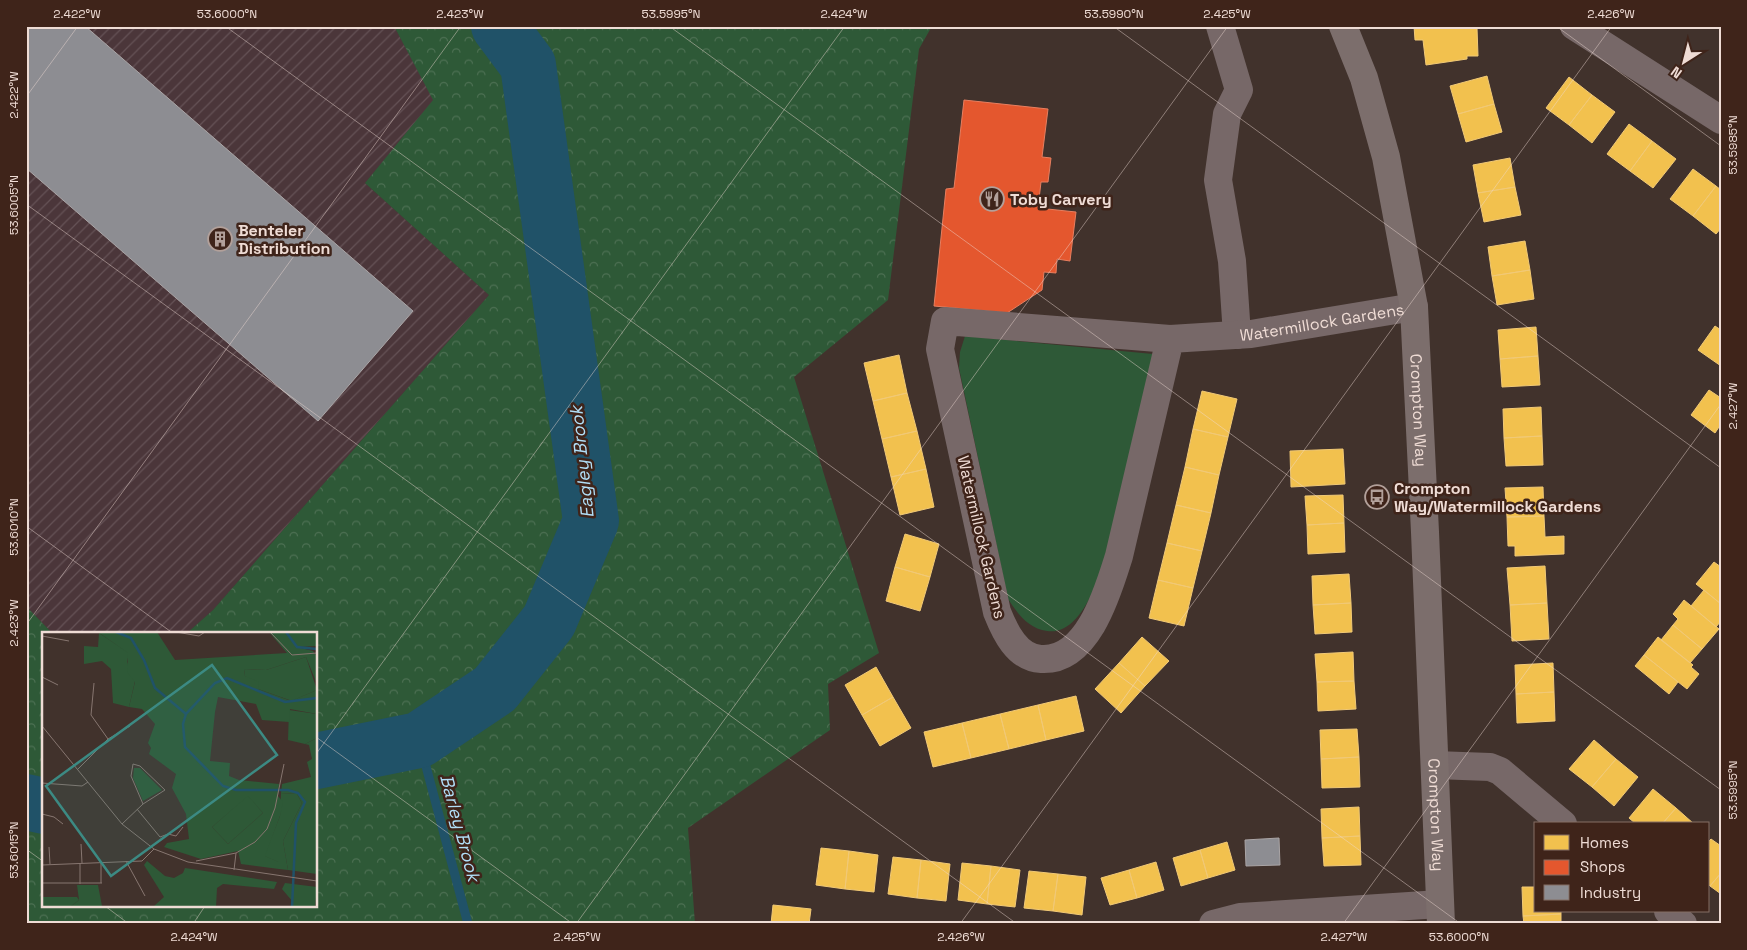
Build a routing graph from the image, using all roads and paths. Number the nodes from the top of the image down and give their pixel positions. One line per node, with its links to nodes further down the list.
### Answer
1 (1220, 26): 6 (street)
2 (1343, 26): 5 (highway, Crompton Way)
3 (1574, 26): 4 (street)
4 (1721, 120)
5 (1414, 307): 6 (street, Watermillock Gardens); 8 (highway, Crompton Way)
6 (1236, 335): 7 (street, Watermillock Gardens)
7 (1170, 339): 7 (street, Watermillock Gardens)
8 (1435, 766): 9 (street); 11 (highway, Crompton Way)
9 (1561, 822)
10 (1669, 912): 13 (street)
11 (1440, 914): 12 (street)
12 (1213, 924)
13 (1683, 924)

